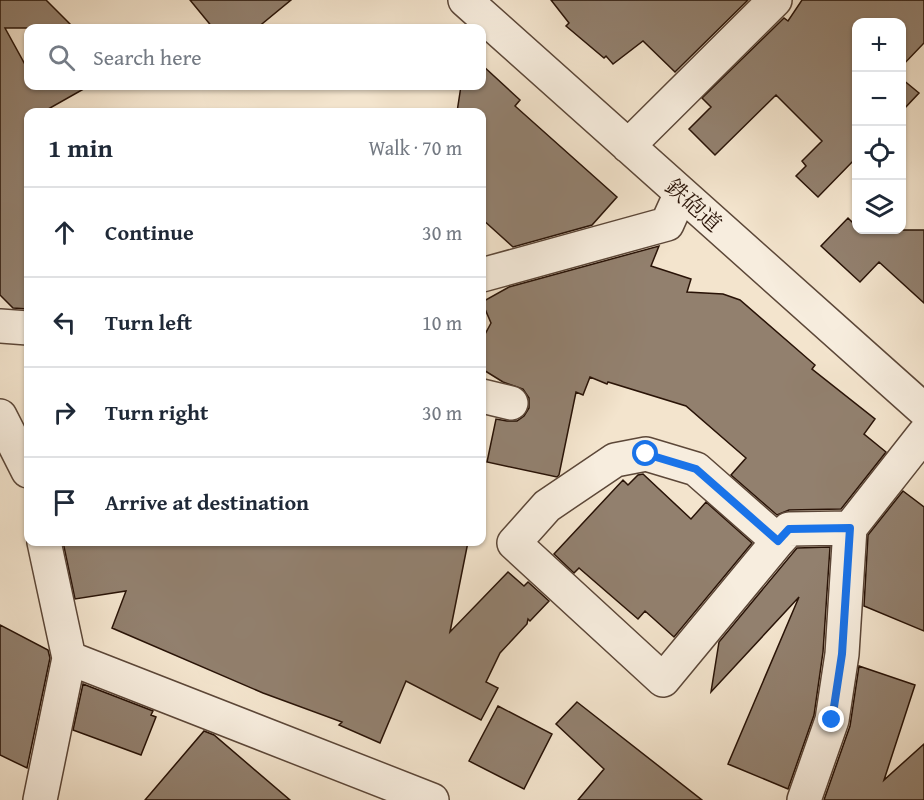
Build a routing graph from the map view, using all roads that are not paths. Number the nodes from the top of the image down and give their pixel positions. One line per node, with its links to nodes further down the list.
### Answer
1 (465, 0): 3 (street, 鉄砲道)
2 (775, 0): 3 (street)
3 (628, 146): 4 (street, 鉄砲道)
4 (681, 193): 5 (street); 8 (street, 鉄砲道)
5 (486, 273)
6 (0, 326): 7 (street)
7 (24, 328)
8 (924, 410)
9 (0, 416): 11 (street)
10 (924, 434): 12 (street)
11 (24, 463)
12 (850, 528): 13 (street); 18 (street)
13 (778, 541): 13 (street)
14 (45, 546): 15 (street)
15 (69, 658): 16 (street); 17 (street)
16 (40, 800)
17 (432, 800)
18 (804, 800)

